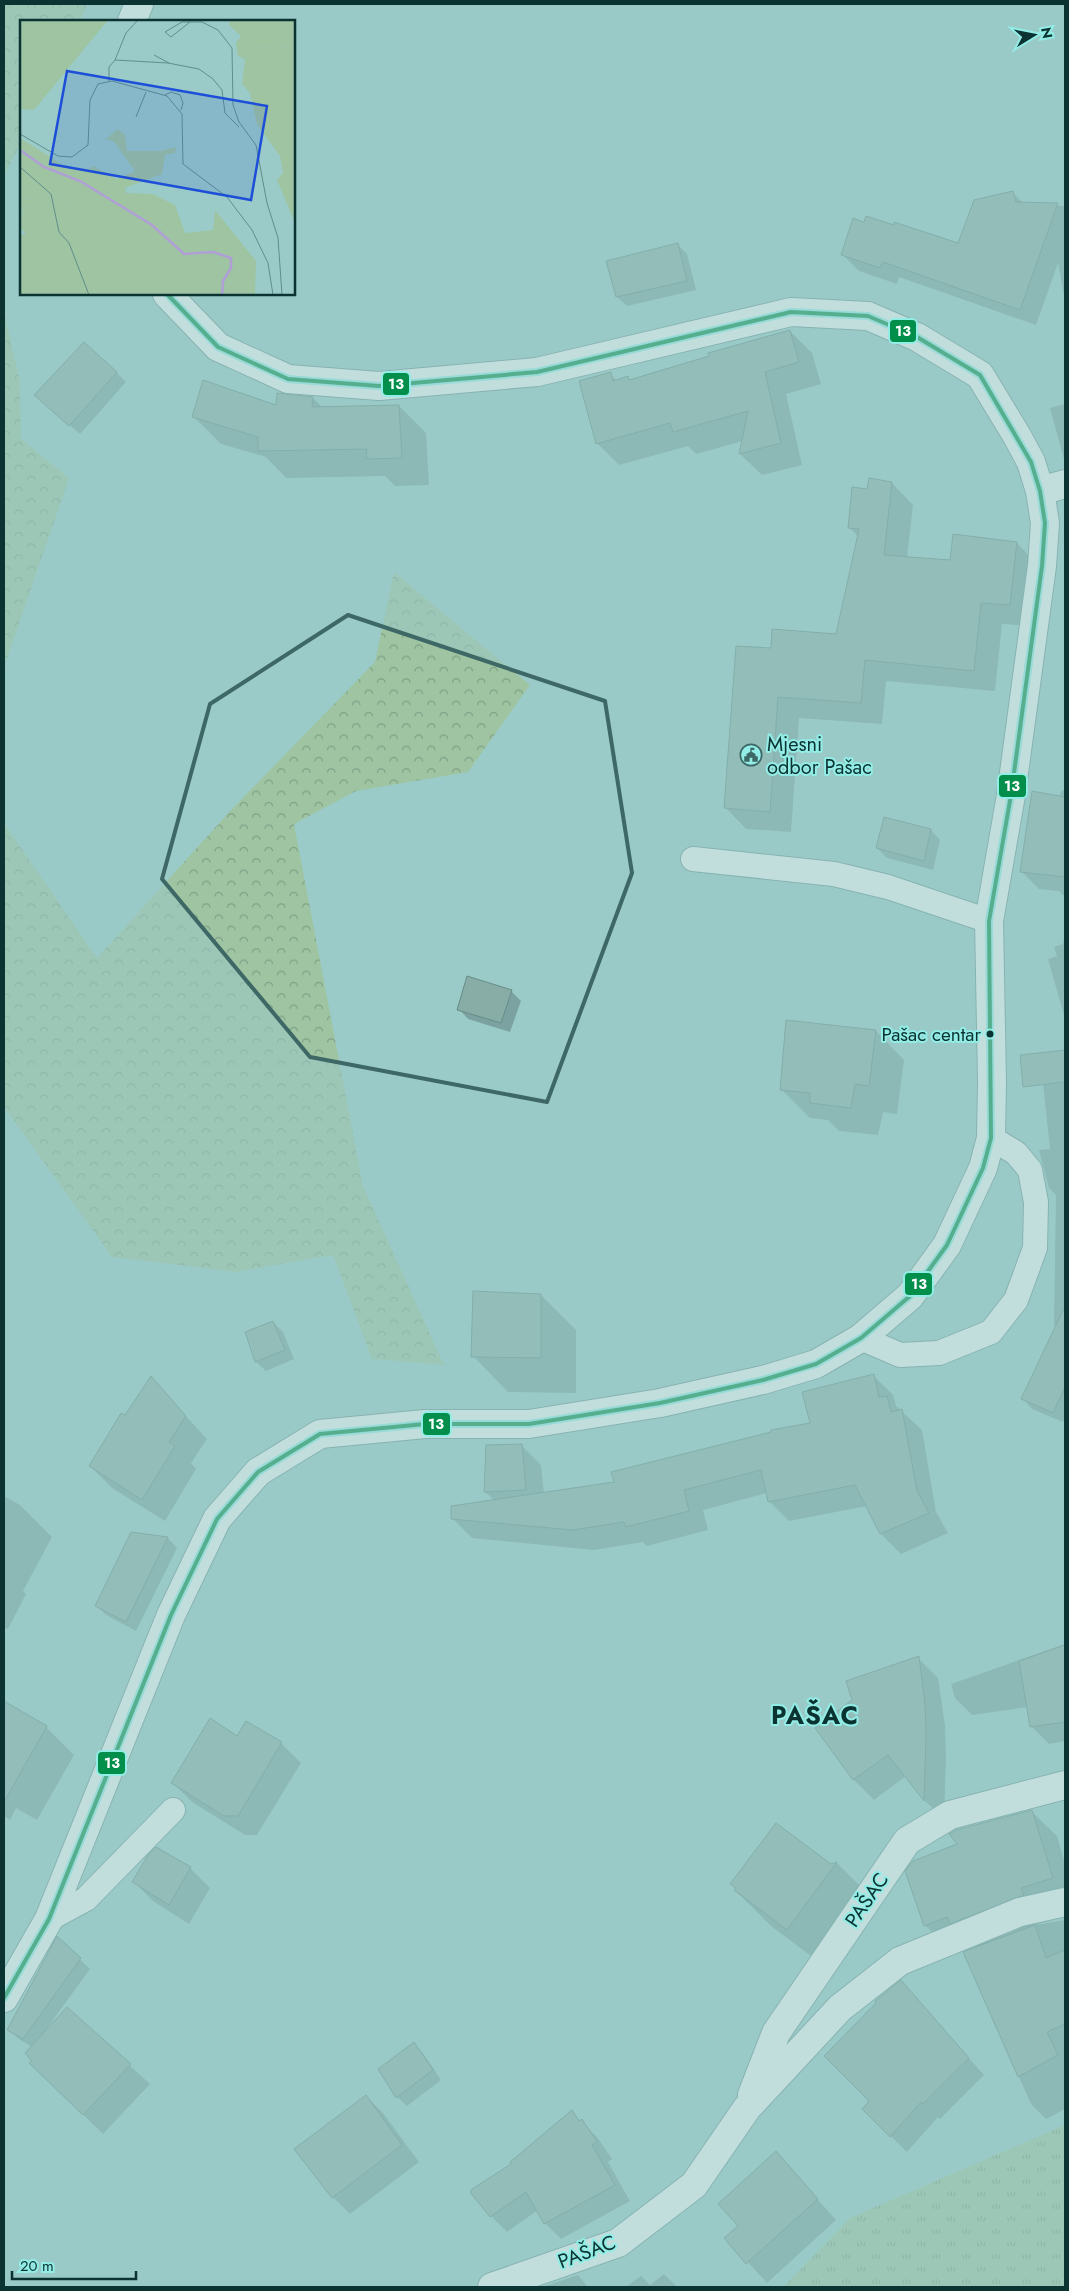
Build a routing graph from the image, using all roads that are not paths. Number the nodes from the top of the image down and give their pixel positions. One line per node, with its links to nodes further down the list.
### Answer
1 (139, 4): 2 (main road)
2 (132, 20)
3 (168, 295): 4 (main road)
4 (1052, 488): 6 (main road)
5 (693, 858): 6 (lane)
6 (989, 921): 7 (main road)
7 (991, 1138): 8 (main road); 8 (lane)
8 (861, 1338): 12 (main road)
9 (1065, 1785): 14 (main road, PAŠAC)
10 (173, 1810): 12 (lane)
11 (1065, 1902): 14 (main road, PAŠAC)
12 (49, 1919): 13 (main road)
13 (4, 1998)
14 (747, 2108): 15 (main road, PAŠAC)
15 (492, 2287)

